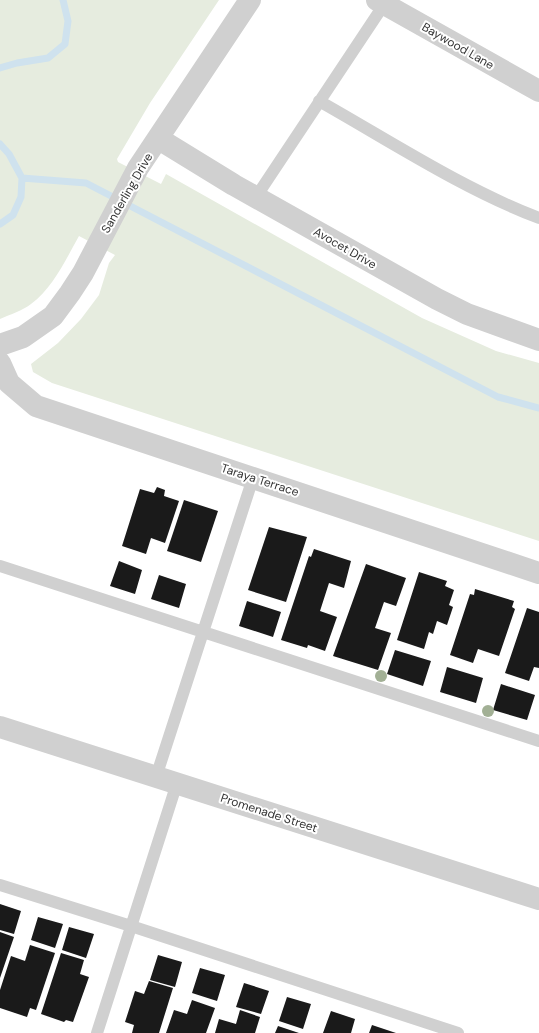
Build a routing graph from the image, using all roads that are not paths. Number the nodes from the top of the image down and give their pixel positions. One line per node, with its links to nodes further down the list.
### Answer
1 (250, 0): 5 (street, Sanderling Drive)
2 (383, 1): 3 (street, Baywood Lane); 4 (lane)
3 (539, 91)
4 (319, 101): 6 (lane); 7 (lane)
5 (159, 139): 6 (street, Avocet Drive); 9 (street, Sanderling Drive)
6 (256, 197): 8 (street, Avocet Drive)
7 (539, 218)
8 (539, 340)
9 (0, 345)
10 (0, 363): 11 (street, Taraya Terrace)
11 (253, 478): 13 (street, Taraya Terrace); 14 (lane)
12 (0, 566): 14 (lane)
13 (539, 573)
14 (203, 632): 16 (lane); 17 (lane)
15 (0, 726): 17 (street, Promenade Street)
16 (539, 741)
17 (156, 777): 18 (street, Promenade Street)
18 (177, 783): 20 (street, Promenade Street); 21 (lane)
19 (0, 885): 21 (lane)
20 (539, 900)
21 (131, 926): 22 (lane); 23 (lane)
22 (97, 1033)
23 (458, 1033)

